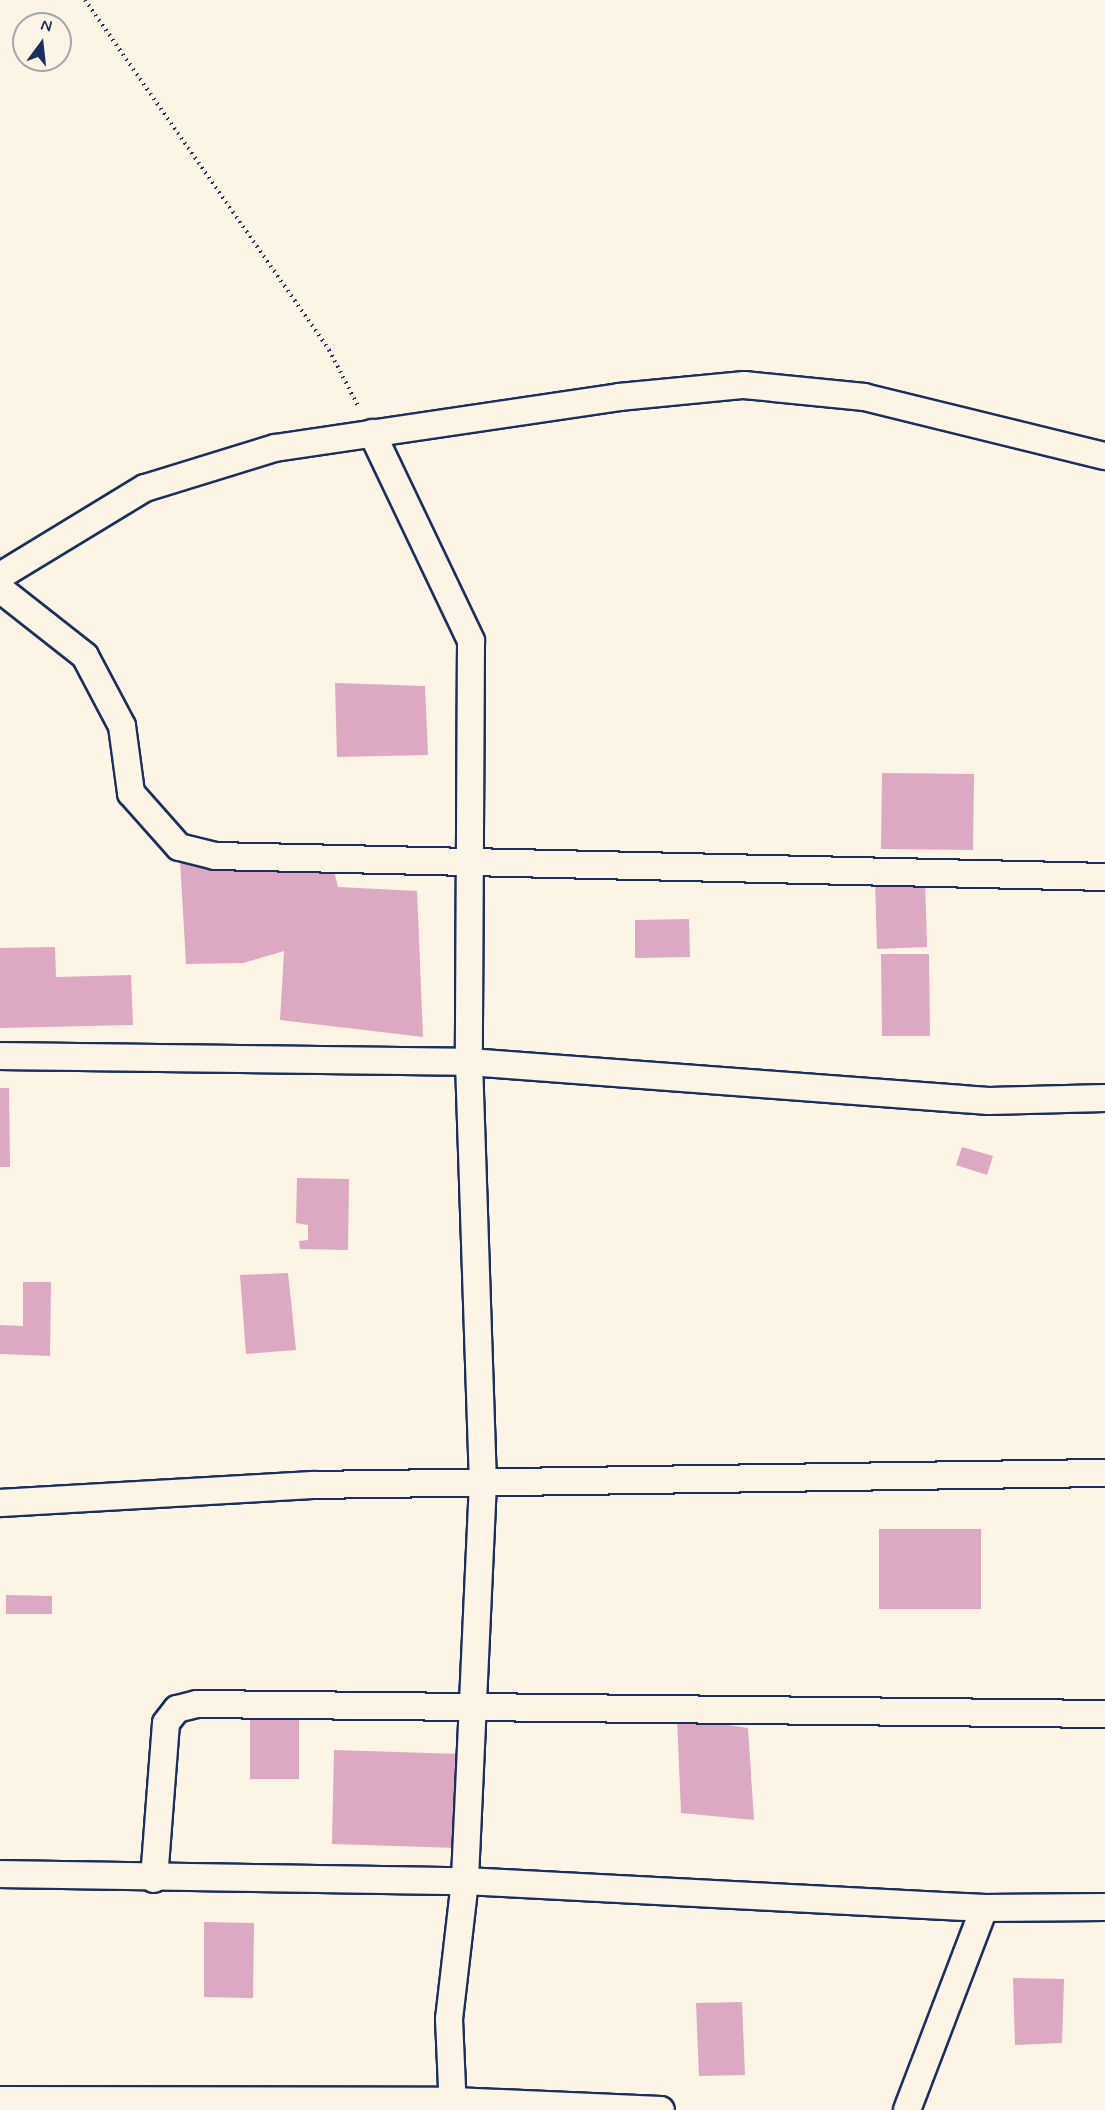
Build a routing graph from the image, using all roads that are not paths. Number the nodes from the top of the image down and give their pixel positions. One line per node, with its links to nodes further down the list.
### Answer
1 (372, 433): 2 (street); 3 (street); 5 (street)
2 (1105, 456)
3 (0, 576)
4 (0, 589): 5 (street)
5 (467, 862): 6 (street); 8 (street)
6 (1105, 877)
7 (0, 1056): 8 (street)
8 (469, 1062): 9 (street); 11 (street)
9 (1105, 1098)
10 (1105, 1473): 11 (street)
11 (483, 1482): 12 (street); 13 (street)
12 (0, 1503)
13 (469, 1704): 14 (street); 16 (street); 17 (street)
14 (1105, 1714)
15 (0, 1874): 16 (street)
16 (154, 1879): 17 (street)
17 (465, 1881): 19 (street); 21 (street)
18 (1105, 1907): 19 (street)
19 (984, 1908): 23 (street)
20 (0, 2100): 21 (street)
21 (454, 2105): 22 (street)
22 (661, 2110)
23 (907, 2110)

